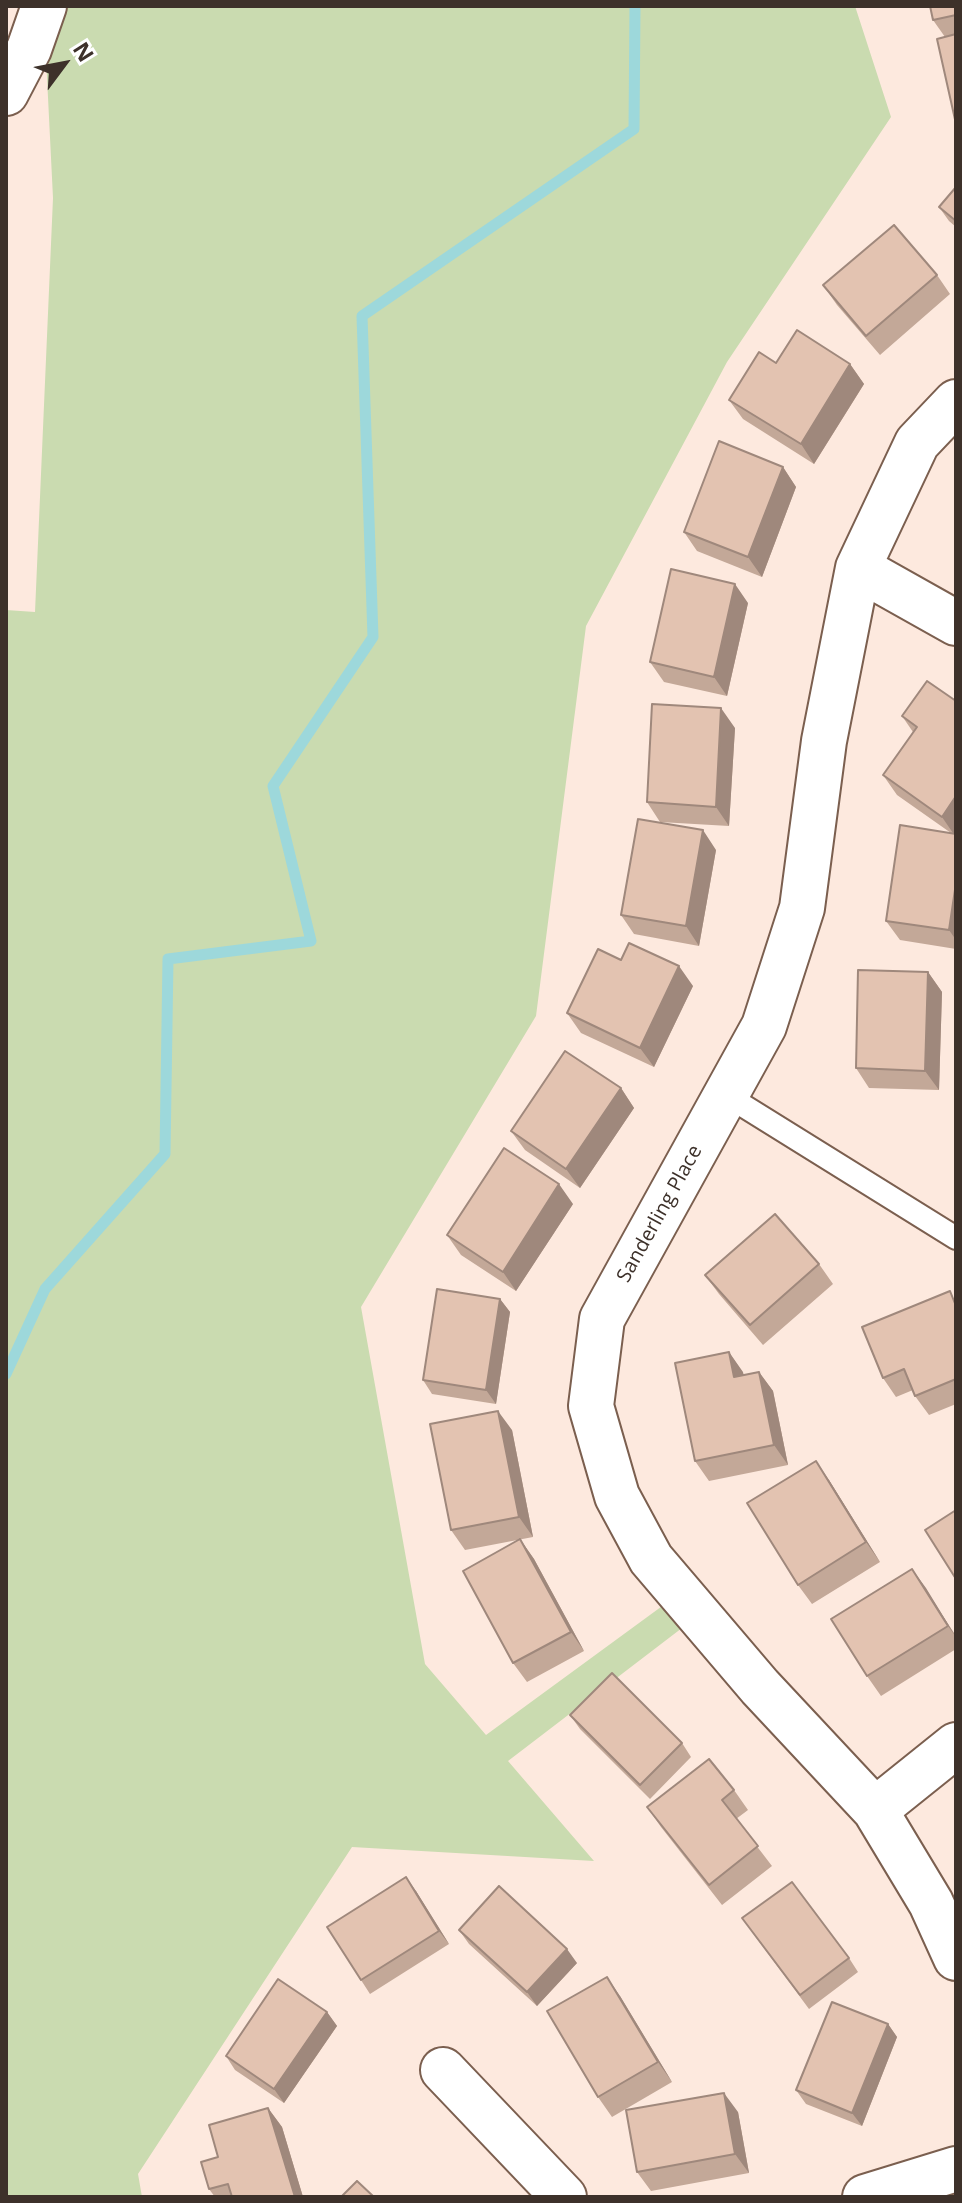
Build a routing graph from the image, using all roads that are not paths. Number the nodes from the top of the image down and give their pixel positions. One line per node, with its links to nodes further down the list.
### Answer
1 (44, 6): 2 (street)
2 (6, 93)
3 (956, 402): 4 (street, Sanderling Place)
4 (858, 568): 5 (street); 6 (street, Sanderling Place)
5 (956, 623)
6 (726, 1095): 7 (lane); 9 (street, Sanderling Place)
7 (956, 1238)
8 (956, 1745): 9 (street)
9 (875, 1810): 10 (street, Sanderling Place)
10 (956, 1958)
11 (443, 2070): 13 (street)
12 (956, 2169): 14 (street)
13 (564, 2197)
14 (865, 2197)

